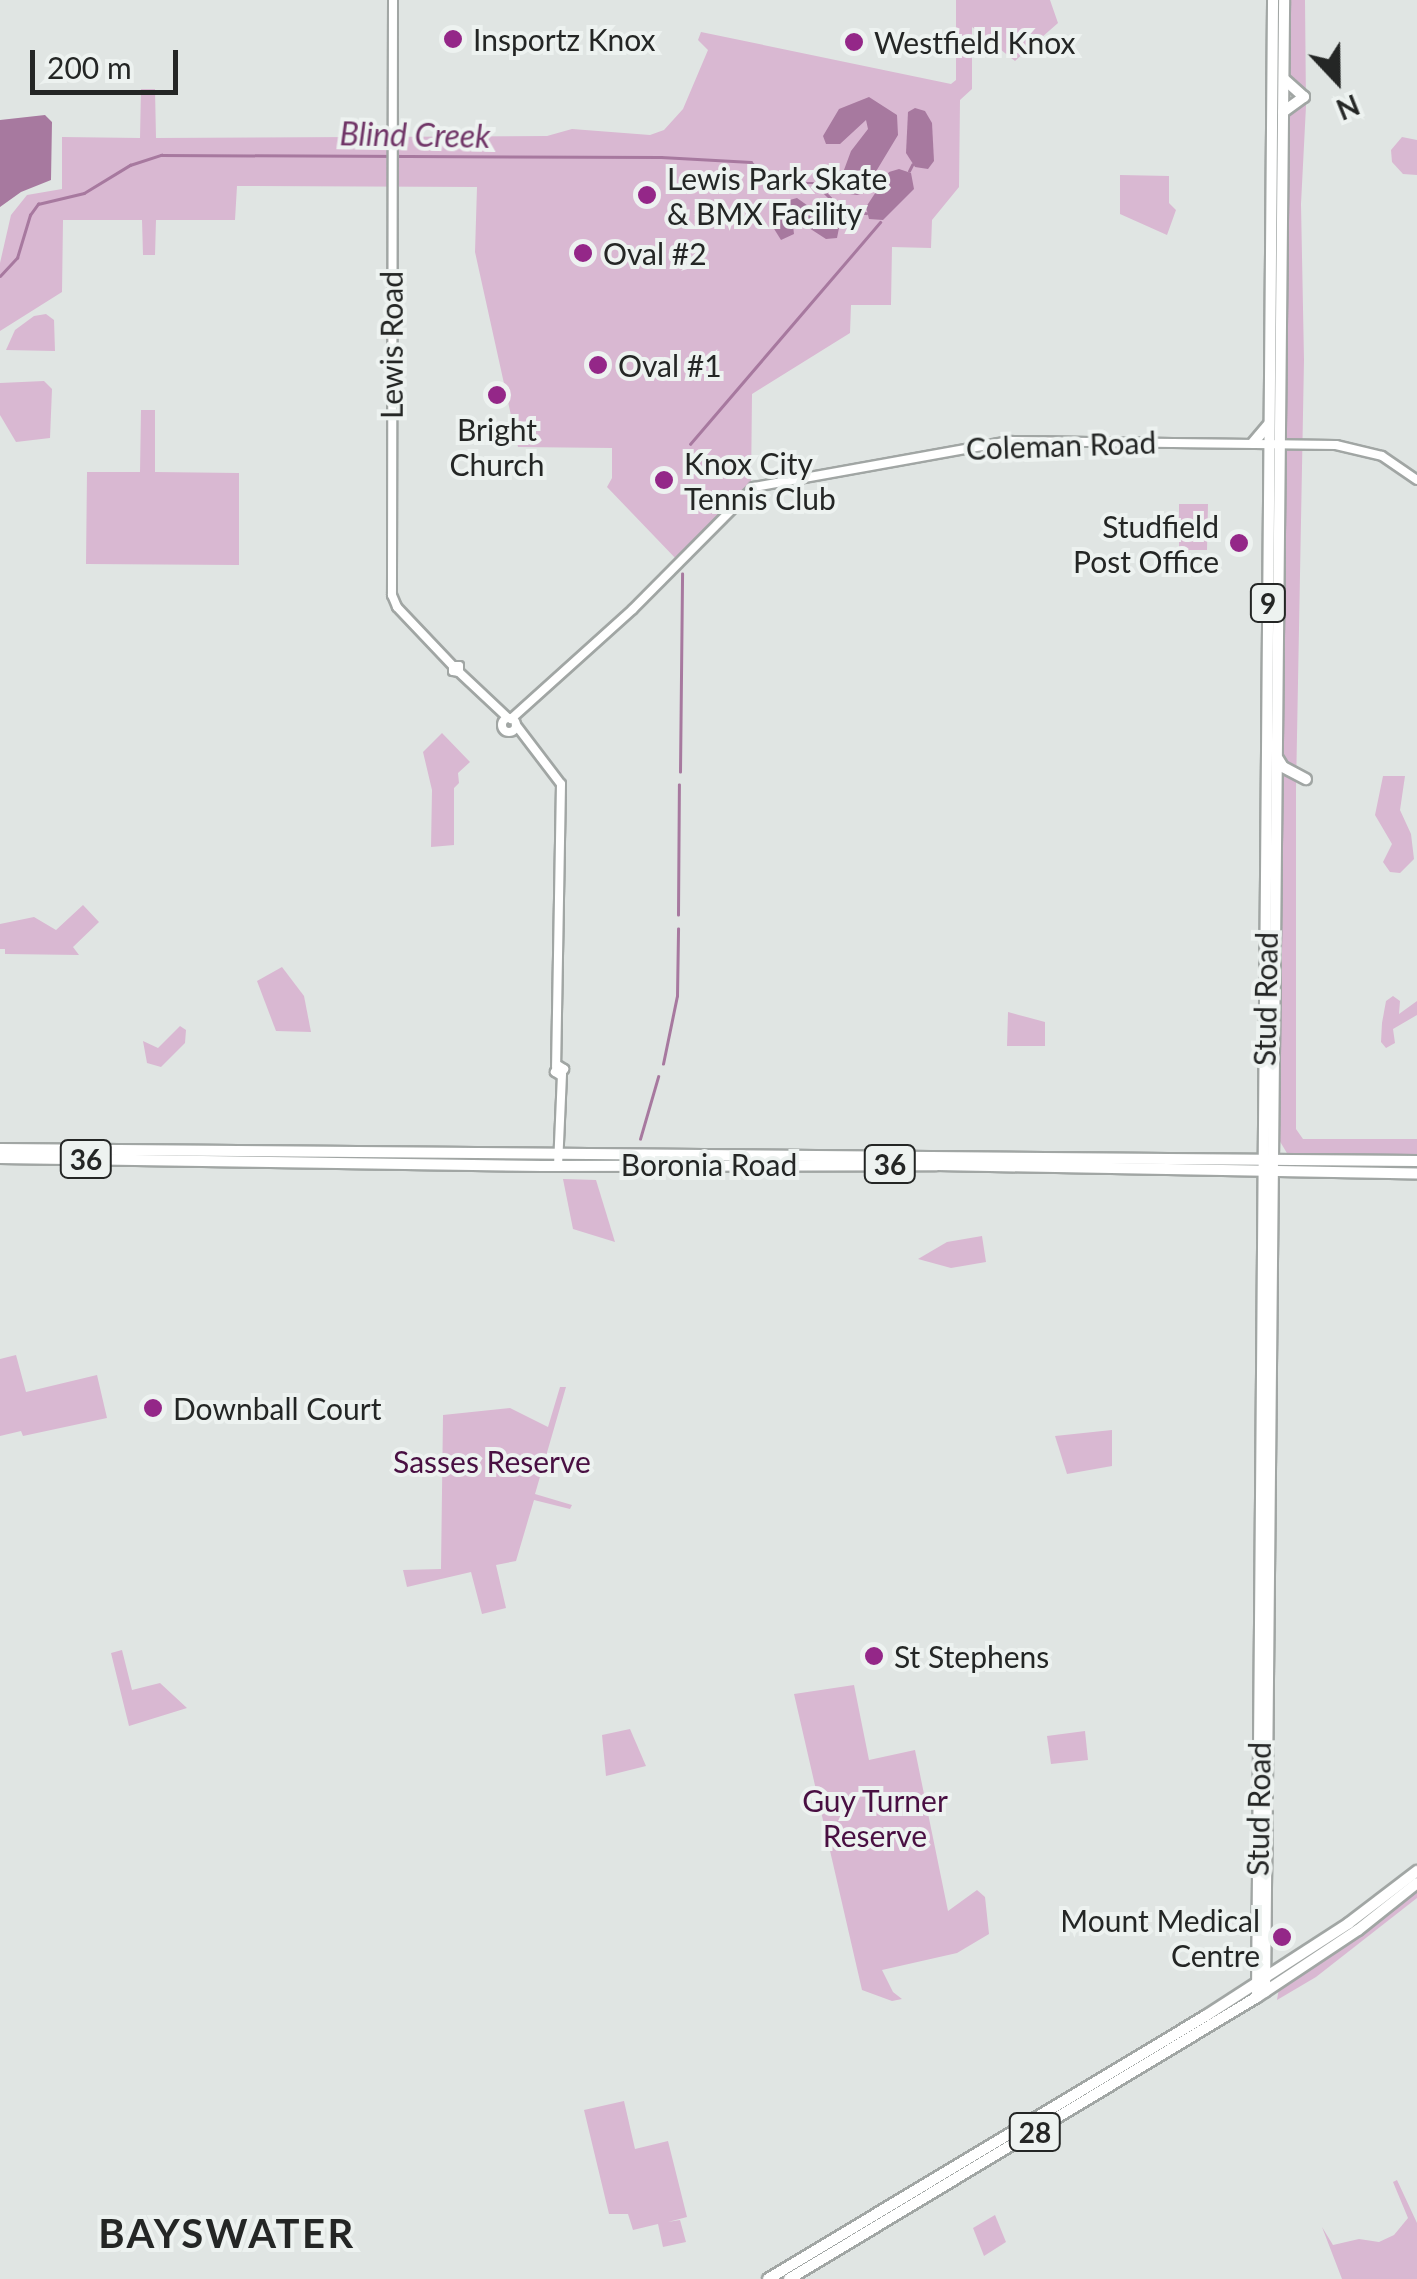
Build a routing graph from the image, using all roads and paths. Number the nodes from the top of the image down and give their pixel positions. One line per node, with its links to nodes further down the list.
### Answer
1 (393, 0): 10 (street, Lewis Road)
2 (1273, 0): 6 (main road, Stud Road / 9)
3 (1284, 0): 4 (main road, Stud Road / 9)
4 (1283, 78): 5 (main road, Stud Road / 9); 5 (main road)
5 (1283, 112): 8 (main road, Stud Road / 9)
6 (1270, 423): 7 (main road); 8 (main road, Stud Road / 9)
7 (1253, 443): 8 (street, Coleman Road); 10 (street, Coleman Road)
8 (1275, 443): 9 (street, Coleman Road); 11 (main road, Stud Road / 9); 14 (main road, Stud Road / 9)
9 (1417, 480)
10 (510, 724): 16 (street, Lewis Road)
11 (1276, 753): 12 (main road); 13 (main road, Stud Road / 9)
12 (1306, 779)
13 (1275, 1132): 19 (main road, Stud Road / 9); 20 (main road)
14 (1263, 1143): 18 (main road); 19 (main road, Stud Road / 9)
15 (0, 1149): 16 (main road, Boronia Road / 36)
16 (558, 1153): 18 (main road, Boronia Road / 36); 22 (street, Lewis Road)
17 (0, 1158): 22 (main road, Boronia Road / 36)
18 (1232, 1160): 19 (main road, Boronia Road / 36)
19 (1269, 1160): 20 (main road, Boronia Road); 24 (main road, Stud Road)
20 (1290, 1160): 21 (main road, Boronia Road)
21 (1417, 1161)
22 (558, 1166): 24 (main road, Boronia Road / 36)
23 (1417, 1173): 24 (main road, Boronia Road)
24 (1269, 1174): 25 (main road, Stud Road)
25 (1264, 1681): 26 (main road, Stud Road); 27 (main road, Stud Road)
26 (1267, 1798): 27 (main road); 30 (main road, Stud Road)
27 (1258, 1828): 31 (main road, Stud Road)
28 (1417, 1871): 34 (main road, 28)
29 (1417, 1884): 32 (main road, 28)
30 (1266, 1900): 31 (main road); 33 (main road, Stud Road)
31 (1257, 1912): 36 (main road, Stud Road)
32 (1358, 1930): 34 (main road); 37 (main road, 28)
33 (1266, 1934): 35 (main road); 37 (main road, Stud Road)
34 (1326, 1938): 35 (main road, 28)
35 (1290, 1962): 37 (main road, 28)
36 (1256, 1967): 37 (main road, Stud Road); 38 (main road)
37 (1261, 1988): 38 (main road, 28); 40 (main road, 28)
38 (1207, 2015): 39 (main road, 28)
39 (768, 2279)
40 (789, 2279)

